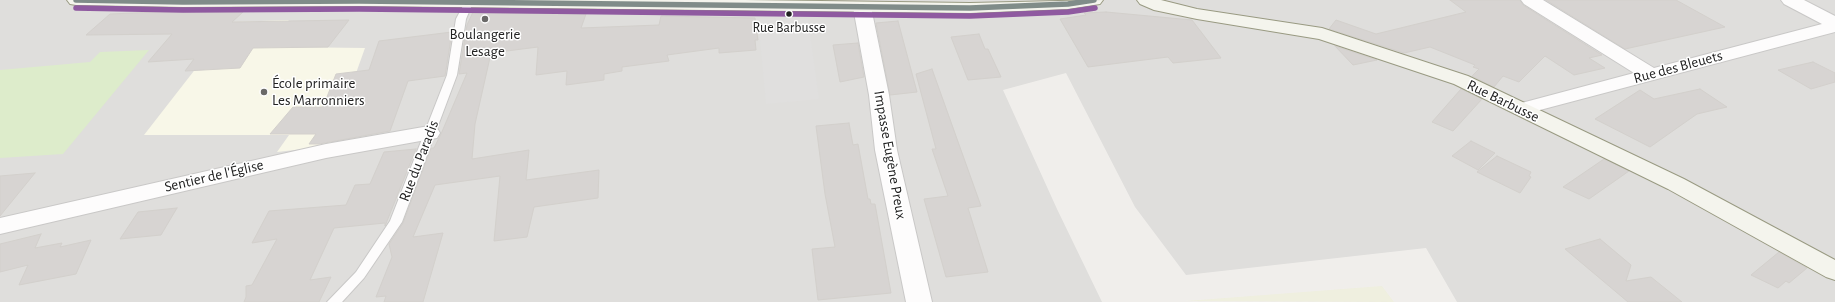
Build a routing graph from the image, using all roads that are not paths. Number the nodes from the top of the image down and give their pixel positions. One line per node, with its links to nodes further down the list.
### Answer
1 (76, 0): 6 (main road)
2 (1094, 0): 8 (main road)
3 (1146, 0): 12 (main road, Rue Barbusse)
4 (1530, 0): 11 (street)
5 (1790, 0): 9 (street)
6 (469, 1): 7 (main road); 13 (lane, Rue du Paradis)
7 (568, 2): 8 (main road)
8 (862, 7): 17 (street, Impasse Eugène Preux)
9 (1835, 23)
10 (1835, 26): 11 (street, Rue des Bleuets)
11 (1650, 74): 12 (street, Rue des Bleuets)
12 (1521, 109): 15 (main road, Rue Barbusse)
13 (429, 133): 14 (street, Sentier de l'Église); 16 (lane, Rue du Paradis)
14 (0, 226)
15 (1835, 271)
16 (334, 302)
17 (918, 302)

